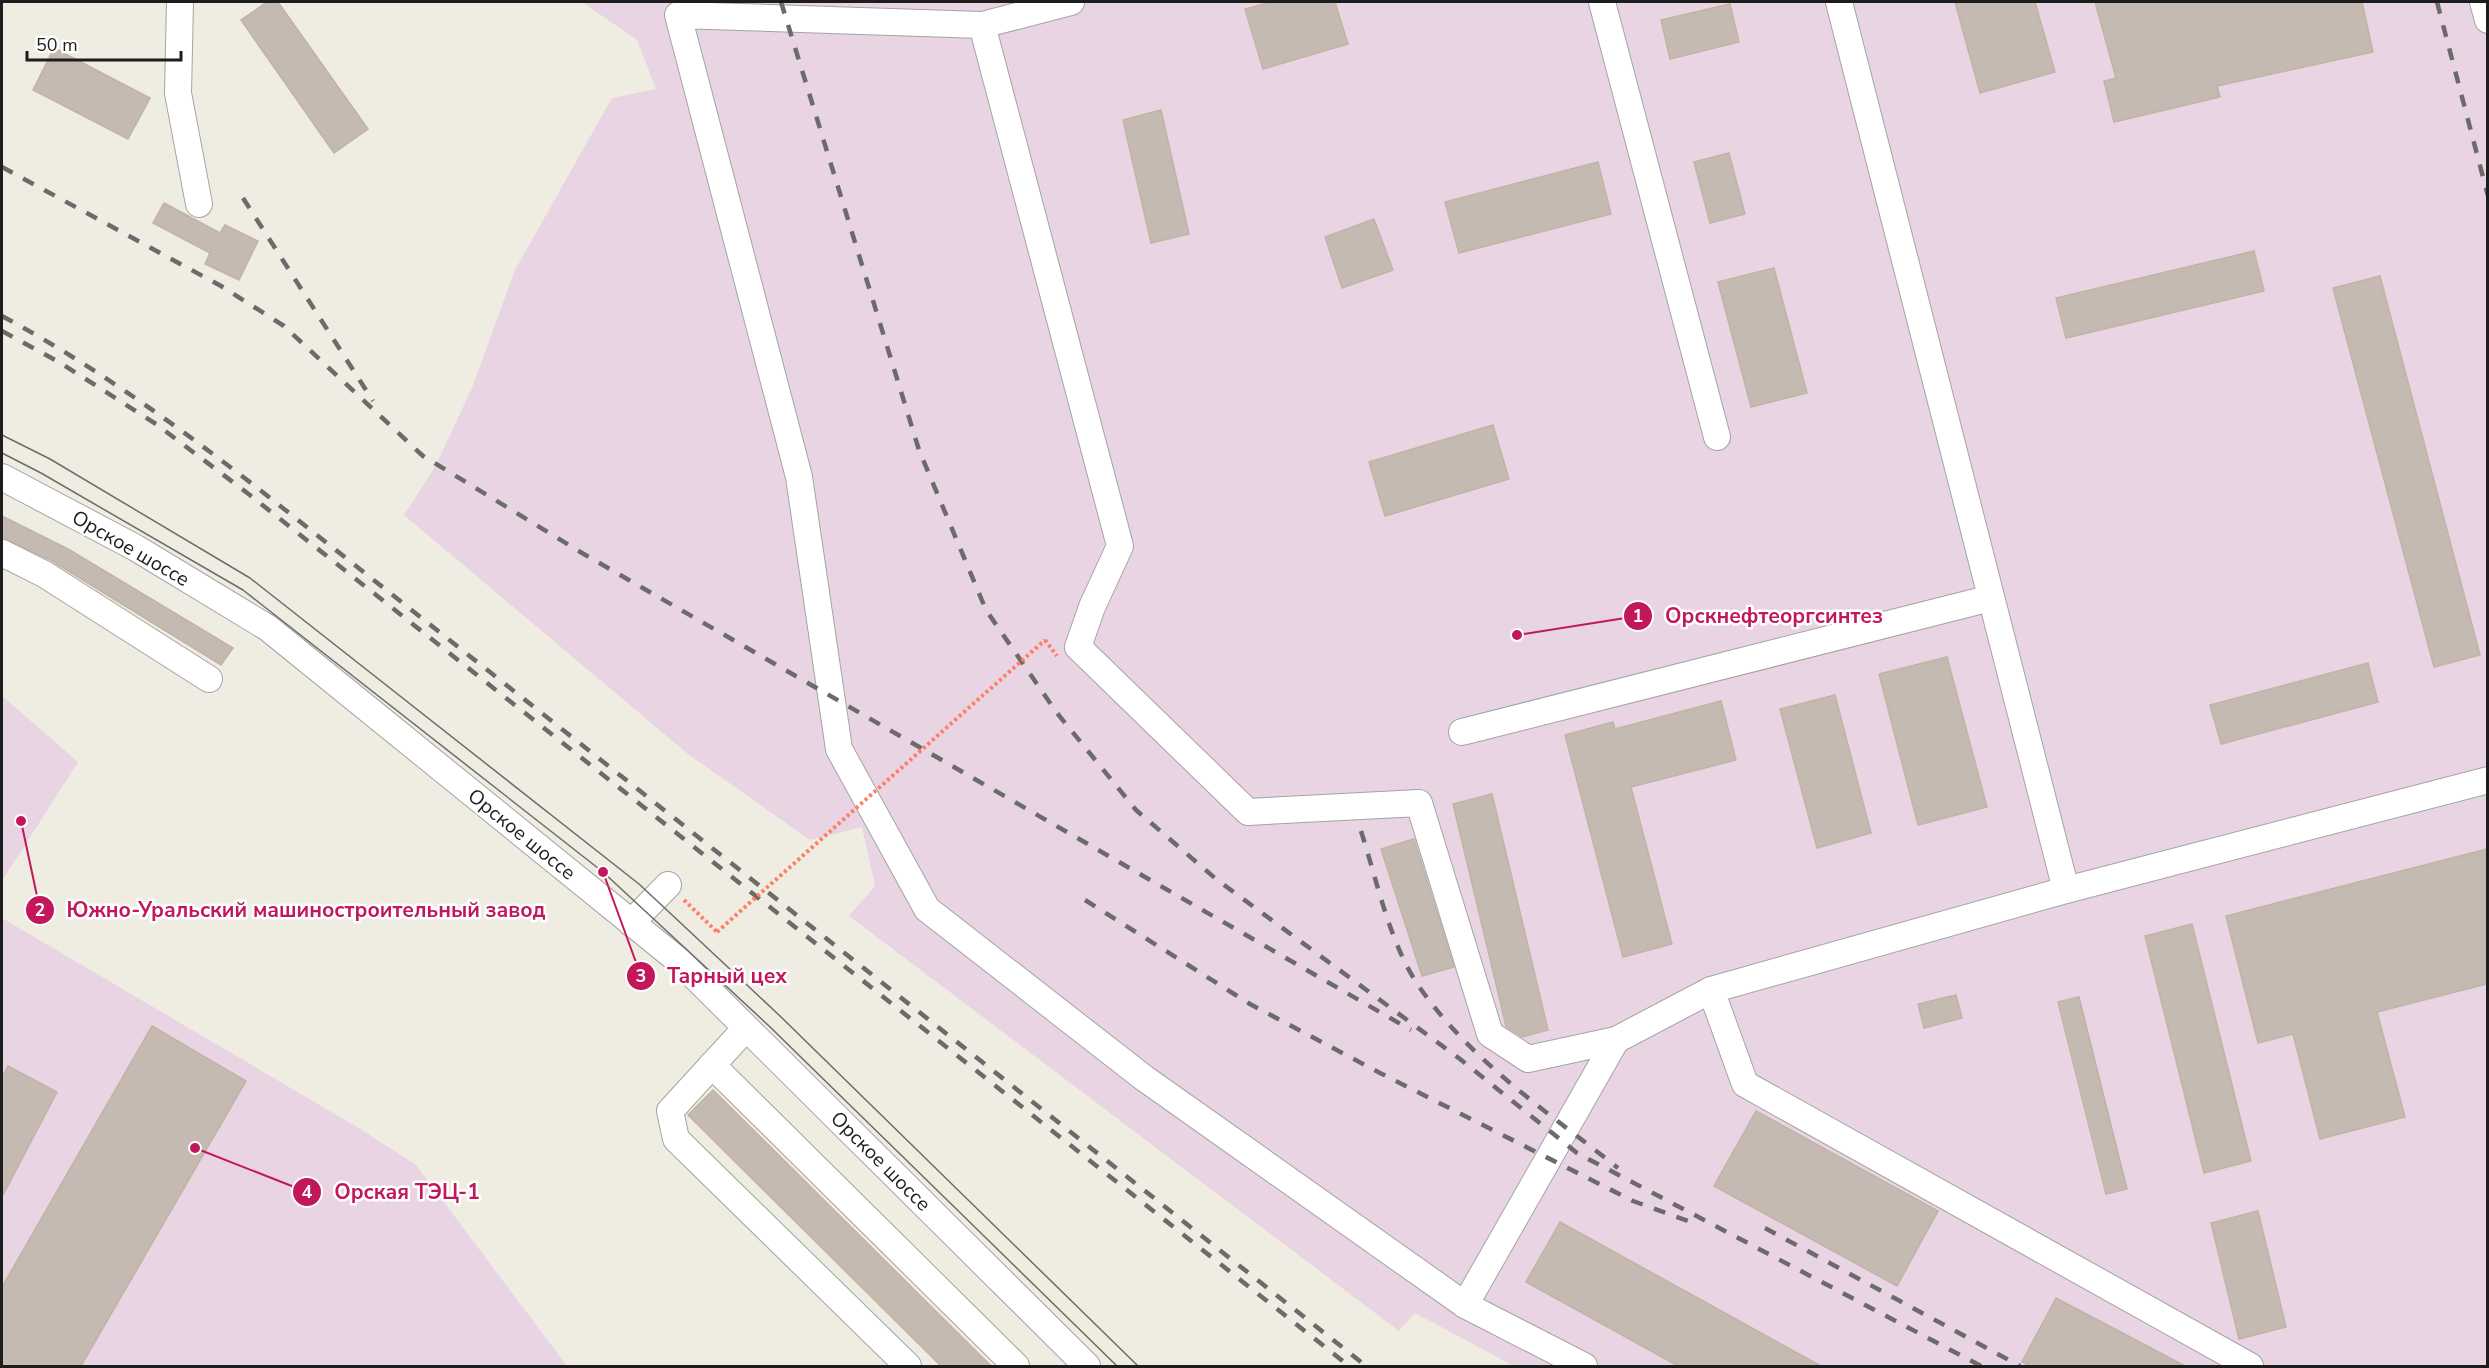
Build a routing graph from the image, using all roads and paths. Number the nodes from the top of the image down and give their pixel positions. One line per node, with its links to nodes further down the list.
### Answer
1 (180, 2): 8 (street)
2 (1071, 2): 7 (street)
3 (1602, 2): 9 (street)
4 (1839, 2): 12 (street)
5 (2482, 2): 6 (street)
6 (2487, 21)
7 (982, 25): 22 (street); 24 (street)
8 (199, 204)
9 (1717, 437)
10 (2, 477): 19 (street, Орское шоссе)
11 (2, 554): 14 (street)
12 (1991, 598): 15 (street); 18 (street)
13 (1046, 639): 17 (path, bridge)
14 (209, 679)
15 (1462, 732)
16 (2487, 780): 18 (street)
17 (669, 885): 19 (street)
18 (2066, 890): 20 (street)
19 (631, 922): 21 (street, Орское шоссе)
20 (1711, 990): 22 (street); 29 (street)
21 (746, 1028): 23 (street); 27 (street, Орское шоссе)
22 (1616, 1040): 24 (street)
23 (712, 1065): 25 (street); 26 (street)
24 (1465, 1305): 28 (street)
25 (908, 1366)
26 (1016, 1366)
27 (1087, 1366)
28 (1584, 1366)
29 (2250, 1366)

